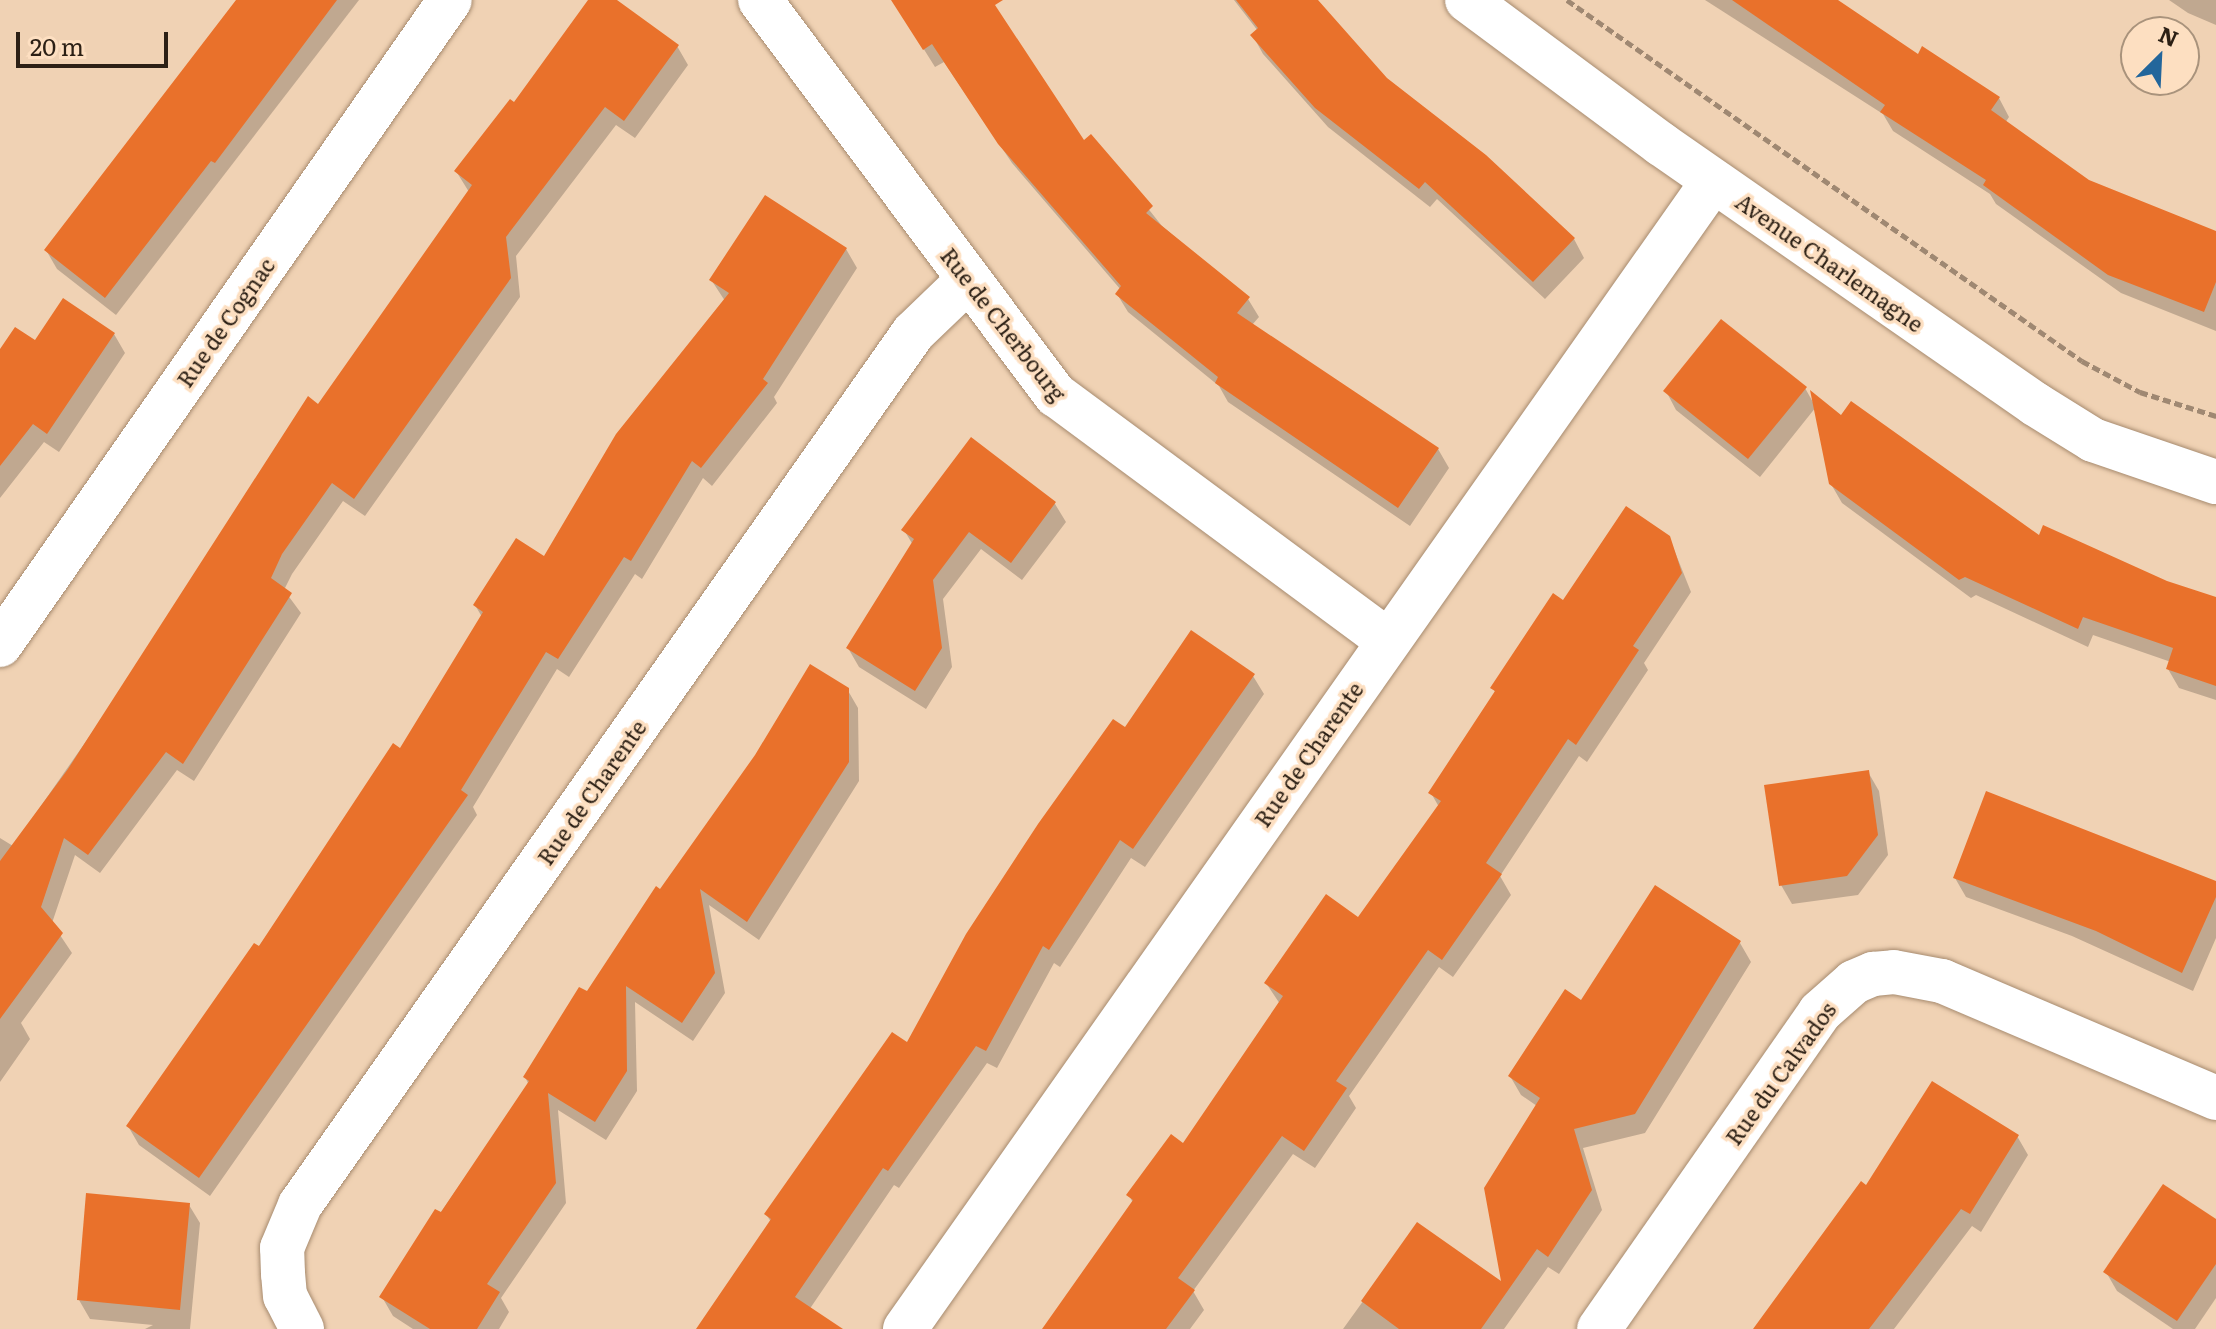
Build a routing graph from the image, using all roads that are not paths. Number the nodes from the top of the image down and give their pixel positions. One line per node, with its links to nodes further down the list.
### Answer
1 (450, 0): 8 (street, Rue de Cognac)
2 (760, 0): 5 (street, Rue de Cherbourg)
3 (1467, 0): 4 (street, Avenue Charlemagne)
4 (1713, 181): 6 (street, Avenue Charlemagne); 7 (street, Rue de Charente)
5 (968, 280): 7 (street, Rue de Cherbourg); 10 (street, Rue de Charente)
6 (2216, 482)
7 (1388, 641): 11 (street, Rue de Charente)
8 (0, 645)
9 (2216, 1098): 12 (street, Rue du Calvados)
10 (302, 1329)
11 (905, 1329)
12 (1599, 1329)

